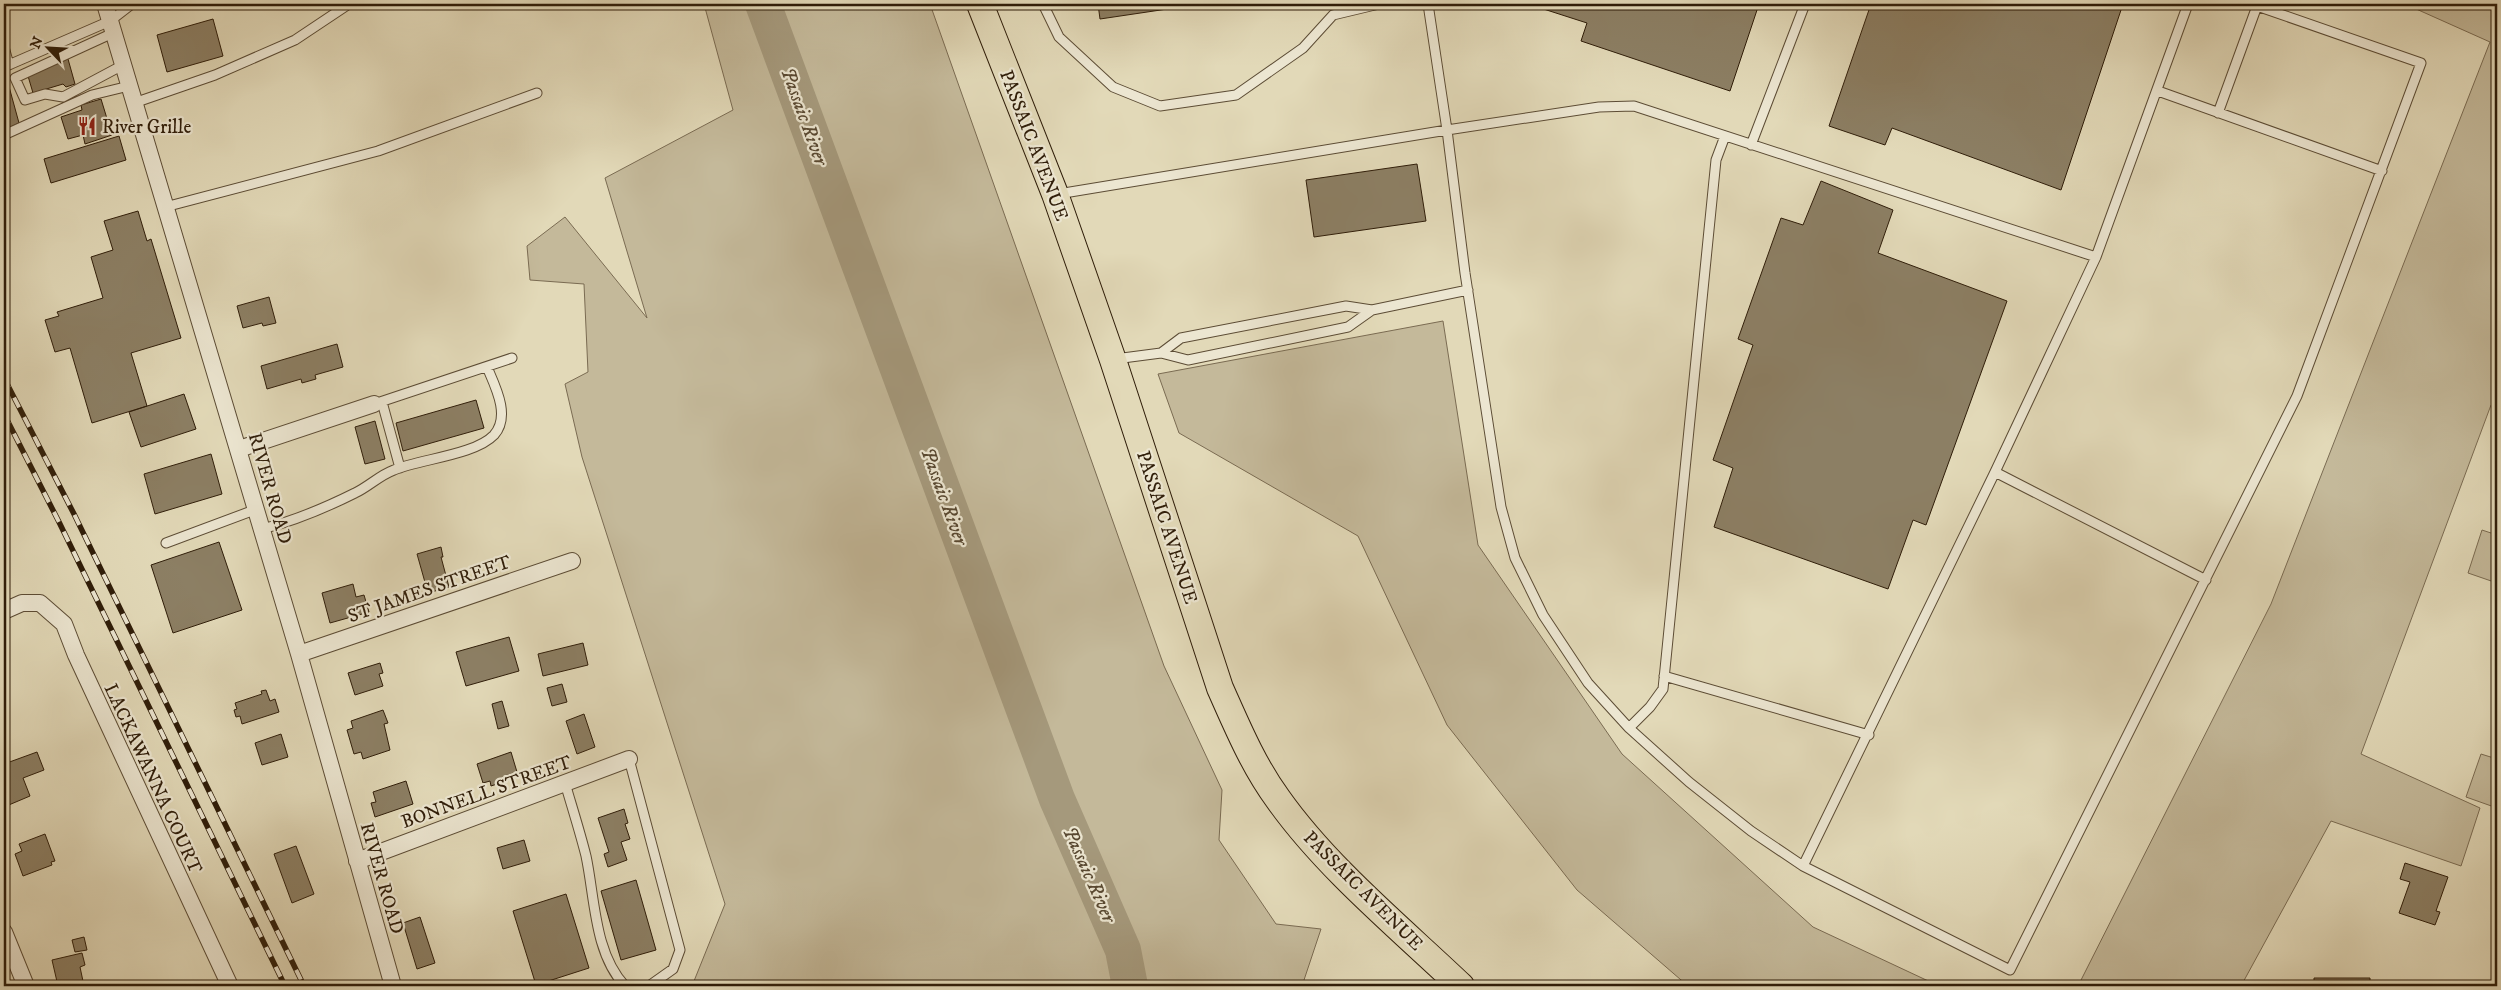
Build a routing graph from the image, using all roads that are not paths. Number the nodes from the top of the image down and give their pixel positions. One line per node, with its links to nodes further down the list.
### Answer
1 (105, 4): 10 (street, RIVER ROAD)
2 (132, 4): 10 (lane)
3 (348, 4): 17 (lane)
4 (980, 4): 24 (main road, PASSAIC AVENUE)
5 (1043, 4): 6 (lane)
6 (1379, 4)
7 (1428, 4): 19 (lane)
8 (1805, 4): 22 (lane)
9 (2188, 4): 15 (lane)
10 (112, 27): 12 (street, RIVER ROAD); 12 (lane); 13 (lane)
11 (4, 47): 13 (lane)
12 (123, 65): 14 (street, RIVER ROAD)
13 (6, 66)
14 (129, 86): 17 (street, RIVER ROAD); 20 (lane)
15 (2158, 91): 18 (lane); 26 (lane)
16 (537, 93): 25 (lane)
17 (134, 102): 25 (street, RIVER ROAD)
18 (2218, 113): 23 (lane); 23 (lane)
19 (1447, 130): 21 (lane); 24 (lane); 27 (lane)
20 (4, 135)
21 (1724, 136): 22 (lane); 44 (lane)
22 (1751, 145): 26 (lane)
23 (2382, 171): 41 (lane)
24 (1055, 194): 31 (main road, PASSAIC AVENUE)
25 (165, 207): 34 (street, RIVER ROAD)
26 (2096, 257): 36 (lane)
27 (1468, 290): 28 (lane); 45 (lane)
28 (1372, 310): 29 (lane); 29 (lane)
29 (1161, 353): 31 (lane)
30 (512, 358): 32 (lane)
31 (1113, 360): 57 (main road, PASSAIC AVENUE)
32 (487, 367): 33 (lane); 35 (lane)
33 (378, 403): 34 (street); 35 (lane)
34 (239, 449): 37 (street, RIVER ROAD)
35 (400, 468): 38 (lane)
36 (1995, 472): 41 (lane); 46 (lane)
37 (257, 509): 38 (street, RIVER ROAD); 39 (lane)
38 (262, 529): 43 (street, RIVER ROAD)
39 (166, 543)
40 (572, 561): 43 (street, ST JAMES STREET)
41 (2206, 580): 50 (lane)
42 (4, 611): 52 (street, LACKAWANNA COURT)
43 (299, 654): 49 (street, RIVER ROAD)
44 (1664, 676): 45 (lane); 46 (lane)
45 (1629, 728): 50 (lane)
46 (1868, 735): 50 (lane)
47 (628, 759): 48 (street, BONNELL STREET); 56 (lane)
48 (565, 783): 49 (street, BONNELL STREET); 55 (lane)
49 (358, 861): 54 (street, RIVER ROAD)
50 (1803, 866)
51 (4, 932): 53 (street)
52 (227, 985)
53 (26, 986)
54 (392, 986)
55 (625, 986)
56 (649, 986)
57 (1461, 986)

